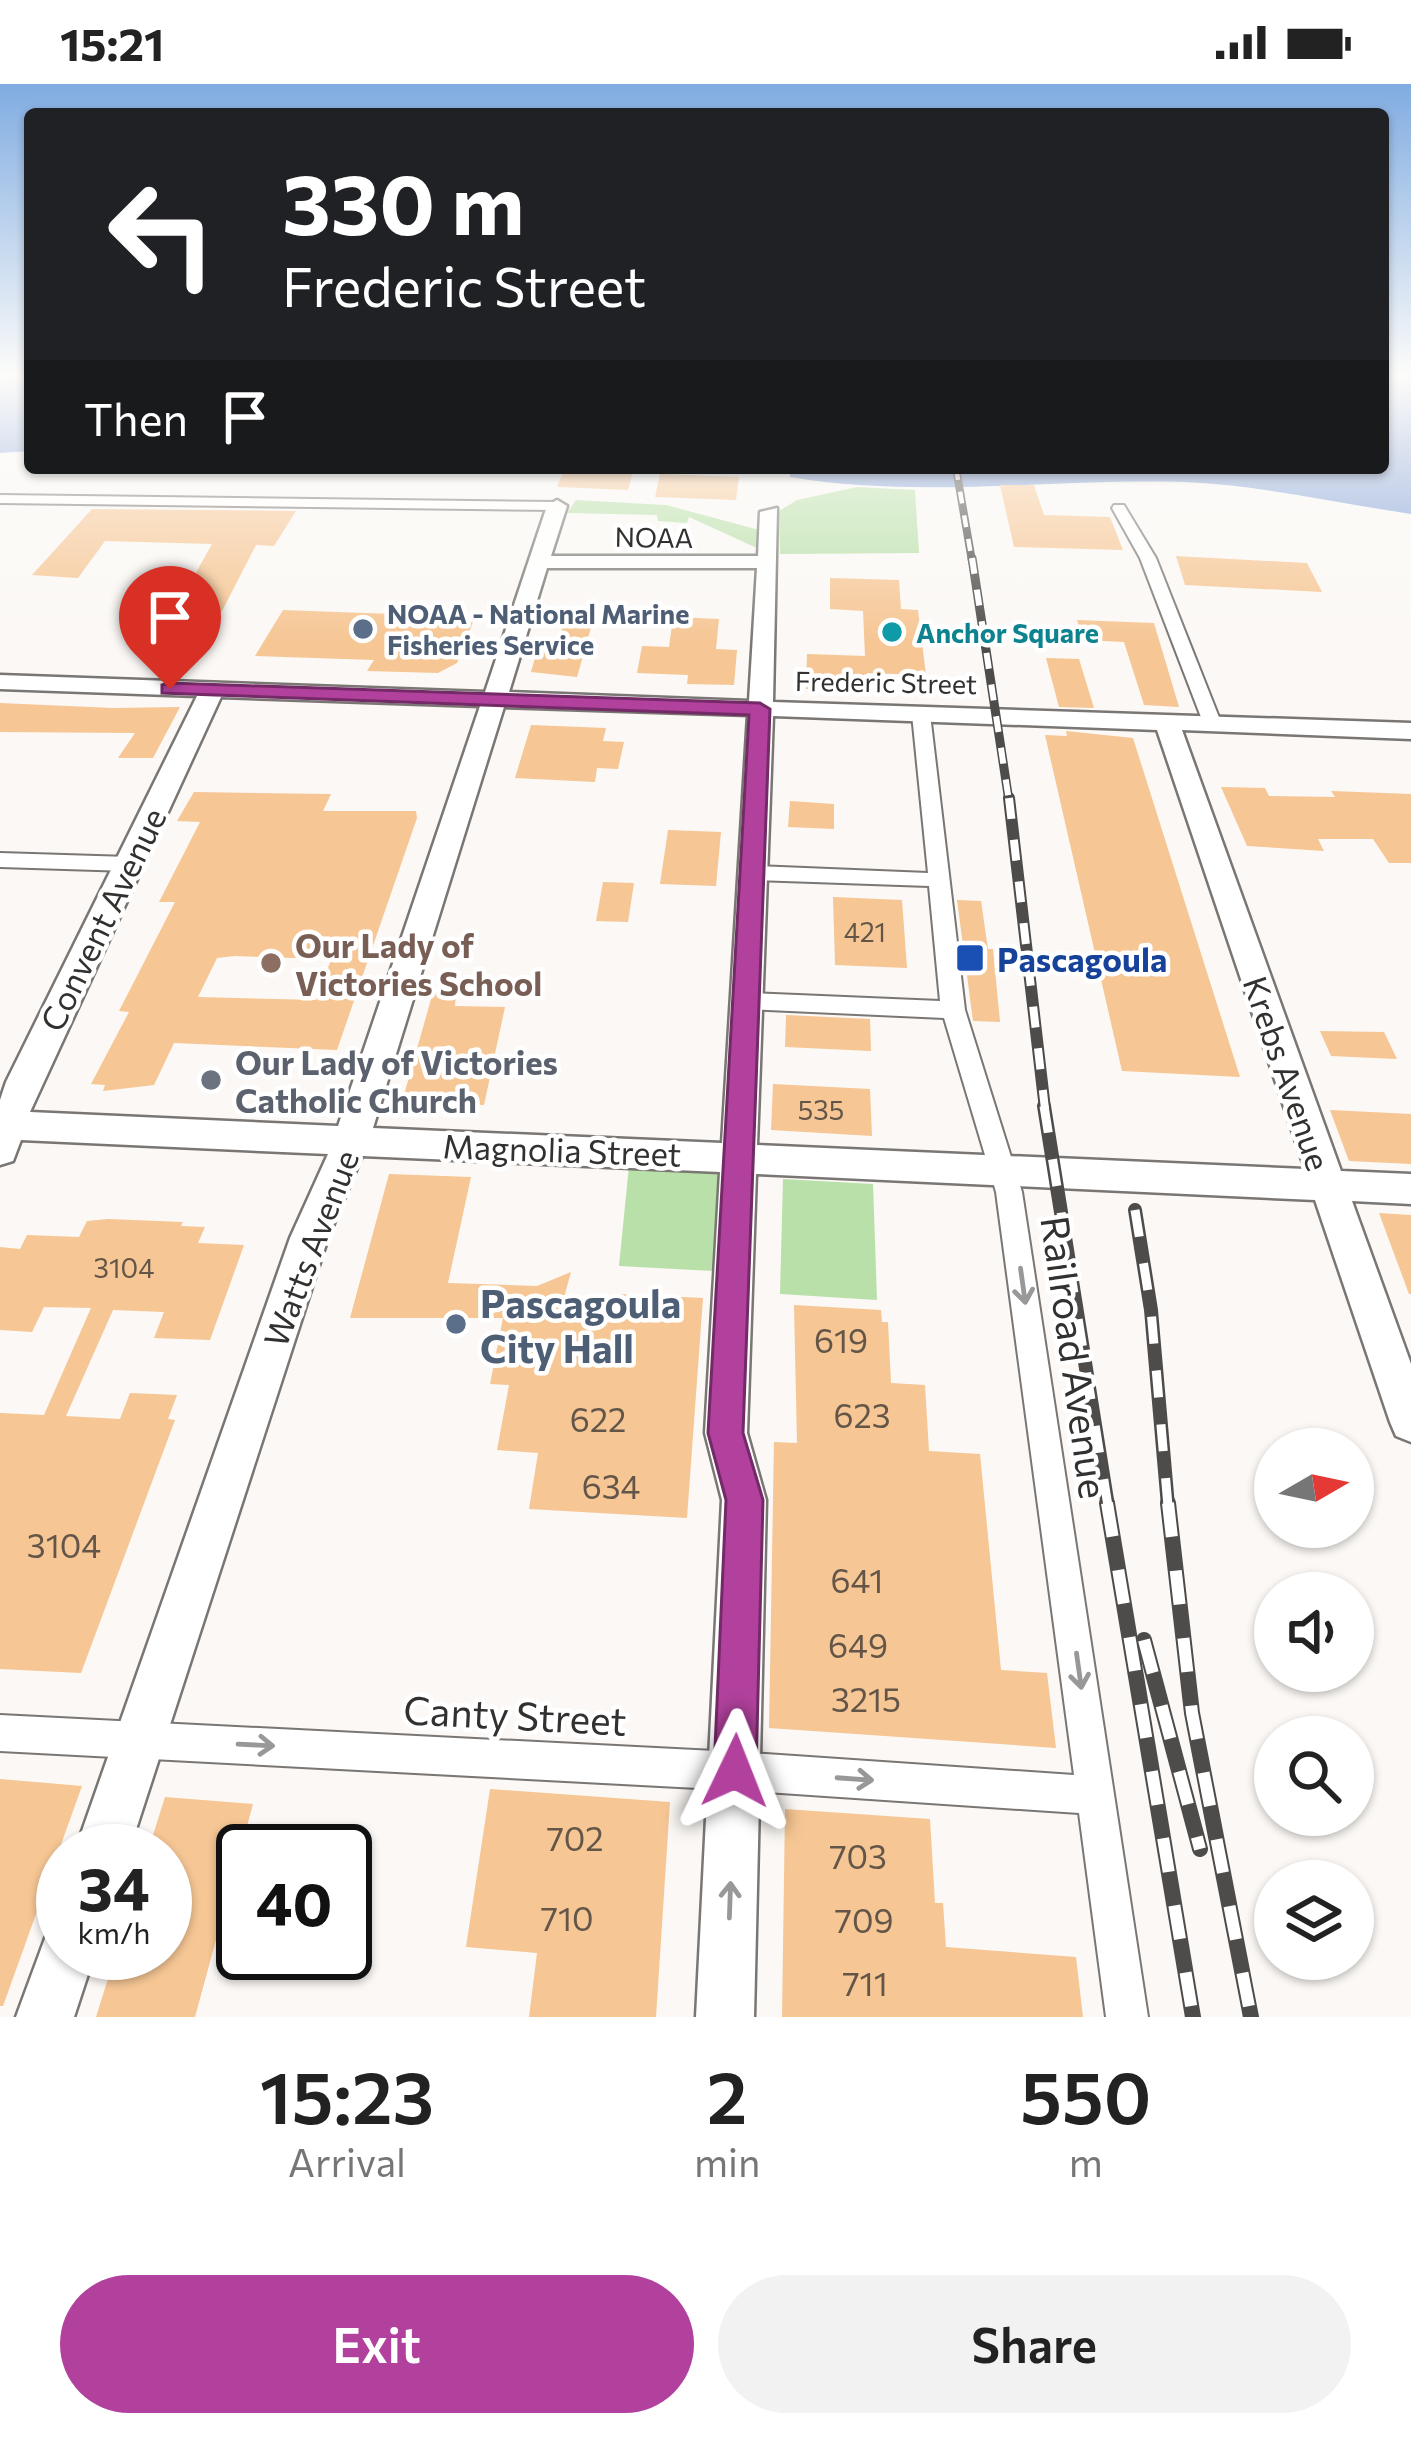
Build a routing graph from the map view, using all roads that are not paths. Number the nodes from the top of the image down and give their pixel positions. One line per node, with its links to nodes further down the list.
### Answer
1 (0, 499): 2 (street)
2 (556, 506): 5 (street, Watts Avenue)
3 (1119, 508): 13 (street)
4 (770, 512): 6 (street)
5 (540, 562): 6 (street, NOAA); 9 (street, Watts Avenue)
6 (768, 562): 10 (street)
7 (0, 682): 8 (street, Frederic Street)
8 (212, 691): 9 (street, Frederic Street); 16 (street, Convent Avenue)
9 (493, 700): 10 (street, Frederic Street); 22 (street, Watts Avenue)
10 (760, 709): 11 (street, Frederic Street); 17 (street)
11 (921, 714): 12 (street, Frederic Street); 18 (street, Railroad Avenue)
12 (1167, 723): 13 (street, Frederic Street); 25 (street, Krebs Avenue)
13 (1213, 725): 14 (street, Frederic Street)
14 (1411, 731)
15 (0, 860): 16 (street)
16 (129, 864): 21 (street, Convent Avenue)
17 (753, 873): 18 (street); 19 (street)
18 (939, 880): 20 (street, Railroad Avenue)
19 (748, 1001): 20 (street); 23 (street)
20 (953, 1010): 24 (street, Railroad Avenue)
21 (4, 1134): 22 (street, Magnolia Street)
22 (351, 1141): 23 (street, Magnolia Street); 29 (street, Watts Avenue)
23 (740, 1156): 24 (street, Magnolia Street); 30 (street)
24 (1004, 1170): 25 (street, Magnolia Street); 31 (street, Railroad Avenue, one-way to 31)
25 (1328, 1185): 26 (street, Magnolia Street); 27 (street, Krebs Avenue)
26 (1411, 1190)
27 (1411, 1422)
28 (0, 1733): 29 (street, Canty Street)
29 (140, 1739): 30 (street, Canty Street, one-way to 30); 32 (street, Watts Avenue)
30 (735, 1771): 31 (street, Canty Street, one-way to 31); 35 (street, one-way to 30)
31 (1096, 1796): 36 (street, Railroad Avenue)
32 (111, 1824)
33 (58, 1980): 34 (street)
34 (45, 2017)
35 (725, 2017)
36 (1127, 2017)

